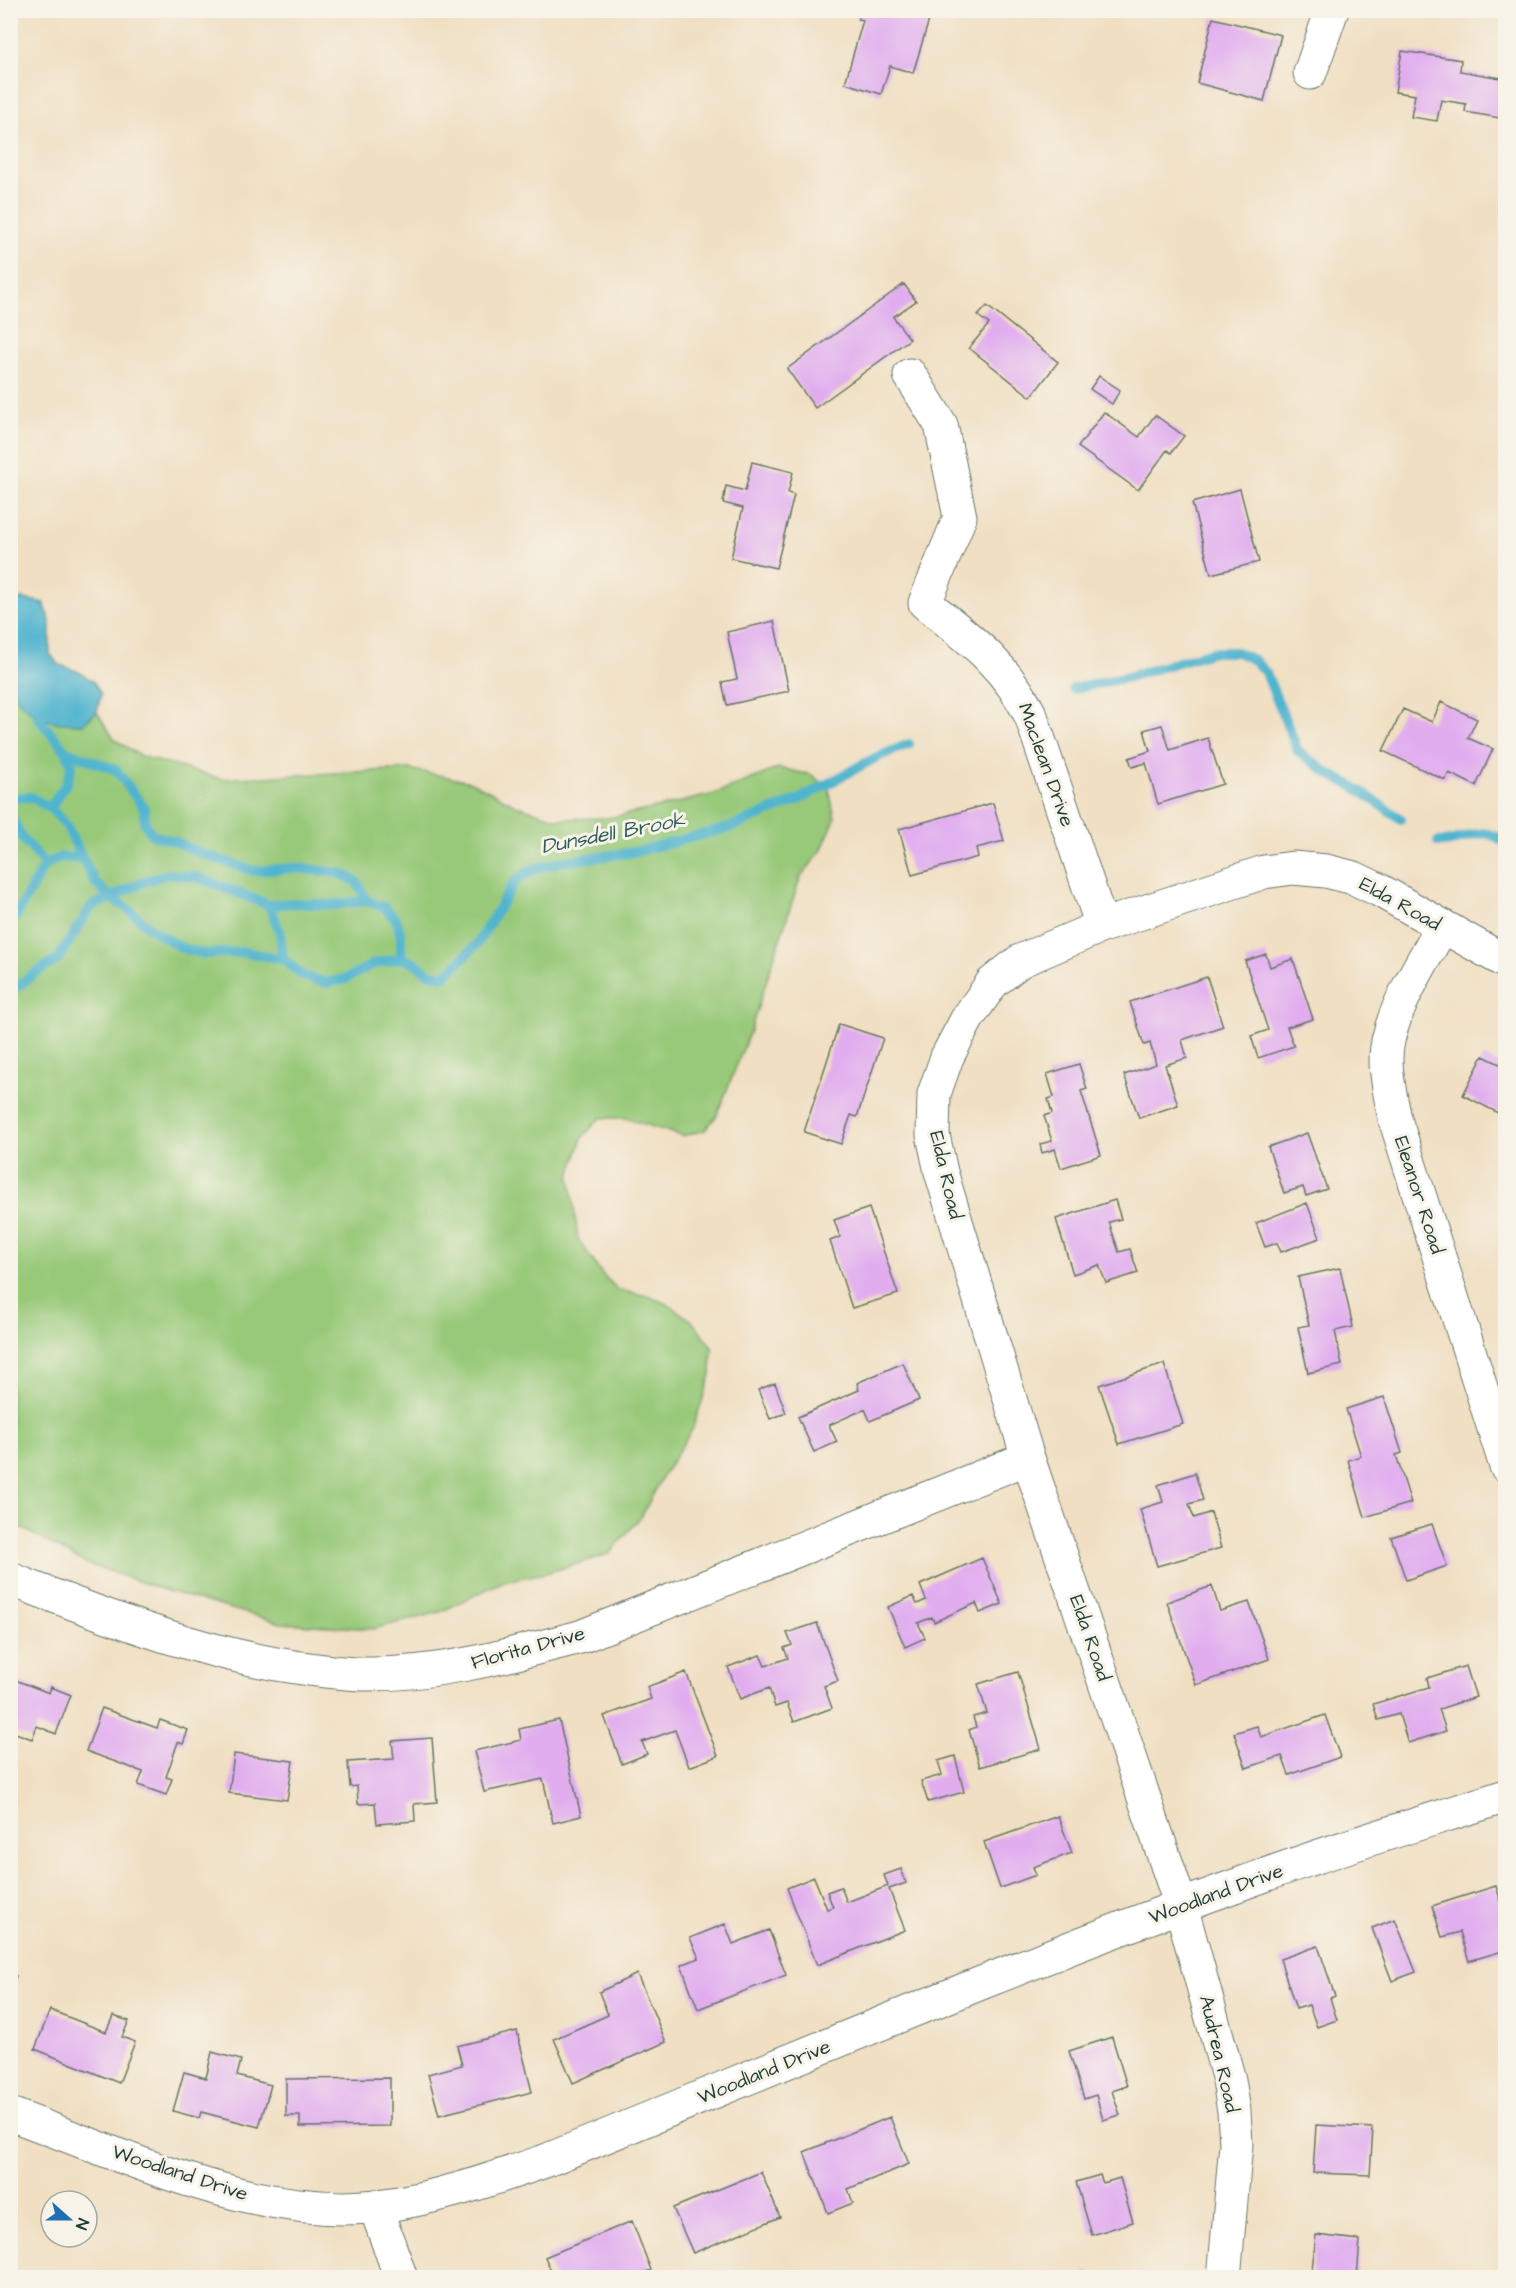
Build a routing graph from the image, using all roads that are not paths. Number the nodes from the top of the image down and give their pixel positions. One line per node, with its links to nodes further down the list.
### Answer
1 (1332, 10): 2 (street)
2 (1310, 73)
3 (910, 375): 4 (street, Maclean Drive)
4 (1102, 926): 5 (street, Elda Road); 7 (street, Elda Road)
5 (1442, 927): 6 (street, Elda Road); 8 (street, Eleanor Road)
6 (1506, 962)
7 (1028, 1458): 9 (street, Florita Drive); 11 (street, Elda Road)
8 (1506, 1466)
9 (10, 1580)
10 (1506, 1796): 11 (street, Woodland Drive)
11 (1181, 1906): 13 (street, Woodland Drive); 15 (street, Audrea Road)
12 (10, 2114): 13 (street, Woodland Drive)
13 (375, 2206): 14 (street)
14 (401, 2277)
15 (1224, 2277)

